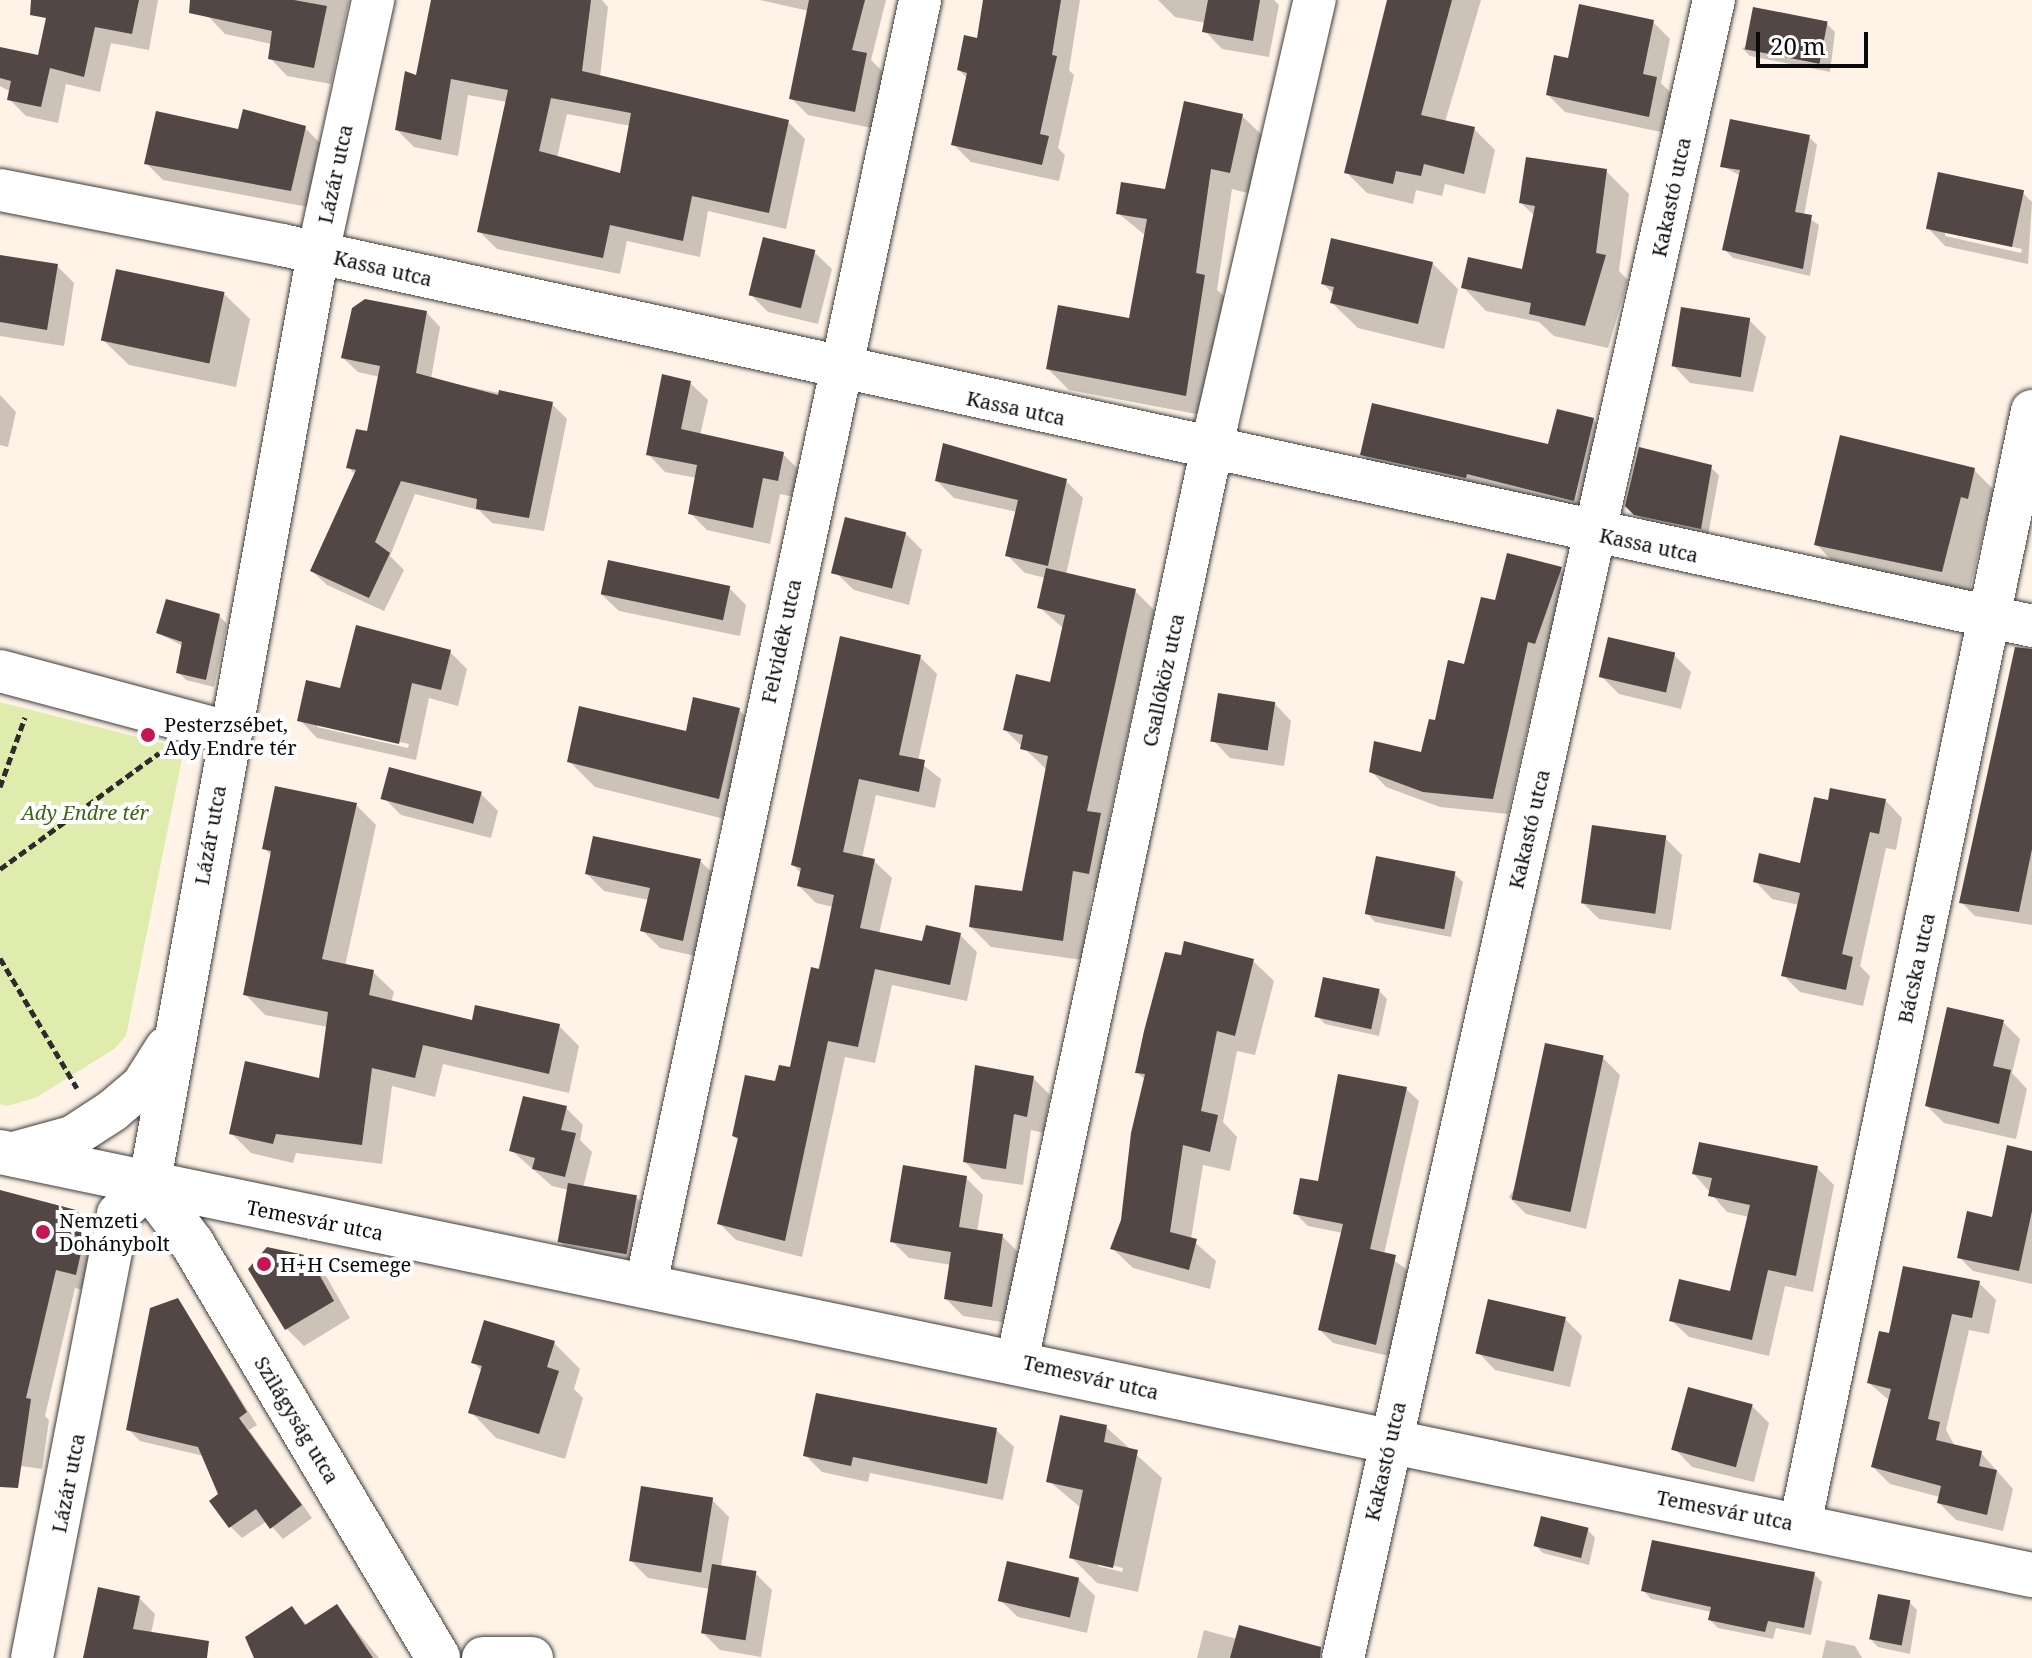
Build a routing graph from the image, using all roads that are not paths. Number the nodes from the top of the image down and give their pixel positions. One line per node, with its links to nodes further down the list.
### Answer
1 (373, 0): 6 (street, Lázár utca)
2 (920, 0): 7 (street, Felvidék utca)
3 (1315, 0): 9 (street, Csallóköz utca)
4 (1714, 0): 10 (street, Kakastó utca)
5 (0, 190): 6 (street, Kassa utca)
6 (318, 253): 7 (street, Kassa utca); 14 (street, Lázár utca)
7 (838, 369): 9 (street, Kassa utca); 20 (street, Felvidék utca)
8 (2032, 411): 11 (street, Bácska utca)
9 (1211, 450): 10 (street, Kassa utca); 21 (street, Csallóköz utca)
10 (1597, 535): 11 (street, Kassa utca); 22 (street, Kakastó utca)
11 (1988, 616): 12 (street, Kassa utca); 23 (street, Bácska utca)
12 (2032, 626)
13 (0, 671): 14 (street)
14 (228, 732): 15 (street, Lázár utca)
15 (173, 1037): 16 (street); 17 (street, Lázár utca)
16 (5, 1153): 17 (street)
17 (149, 1186): 18 (street, Temesvár utca); 19 (street, Szilágyság utca); 25 (street, Lázár utca)
18 (248, 1207): 19 (street); 20 (street, Temesvár utca)
19 (211, 1275): 26 (street, Szilágyság utca)
20 (646, 1284): 21 (street, Temesvár utca)
21 (1017, 1361): 22 (street, Temesvár utca)
22 (1388, 1443): 23 (street, Temesvár utca); 29 (street, Kakastó utca)
23 (1800, 1525): 24 (street, Temesvár utca)
24 (2032, 1575)
25 (32, 1658)
26 (438, 1658)
27 (483, 1658): 28 (street)
28 (532, 1658)
29 (1343, 1658)

